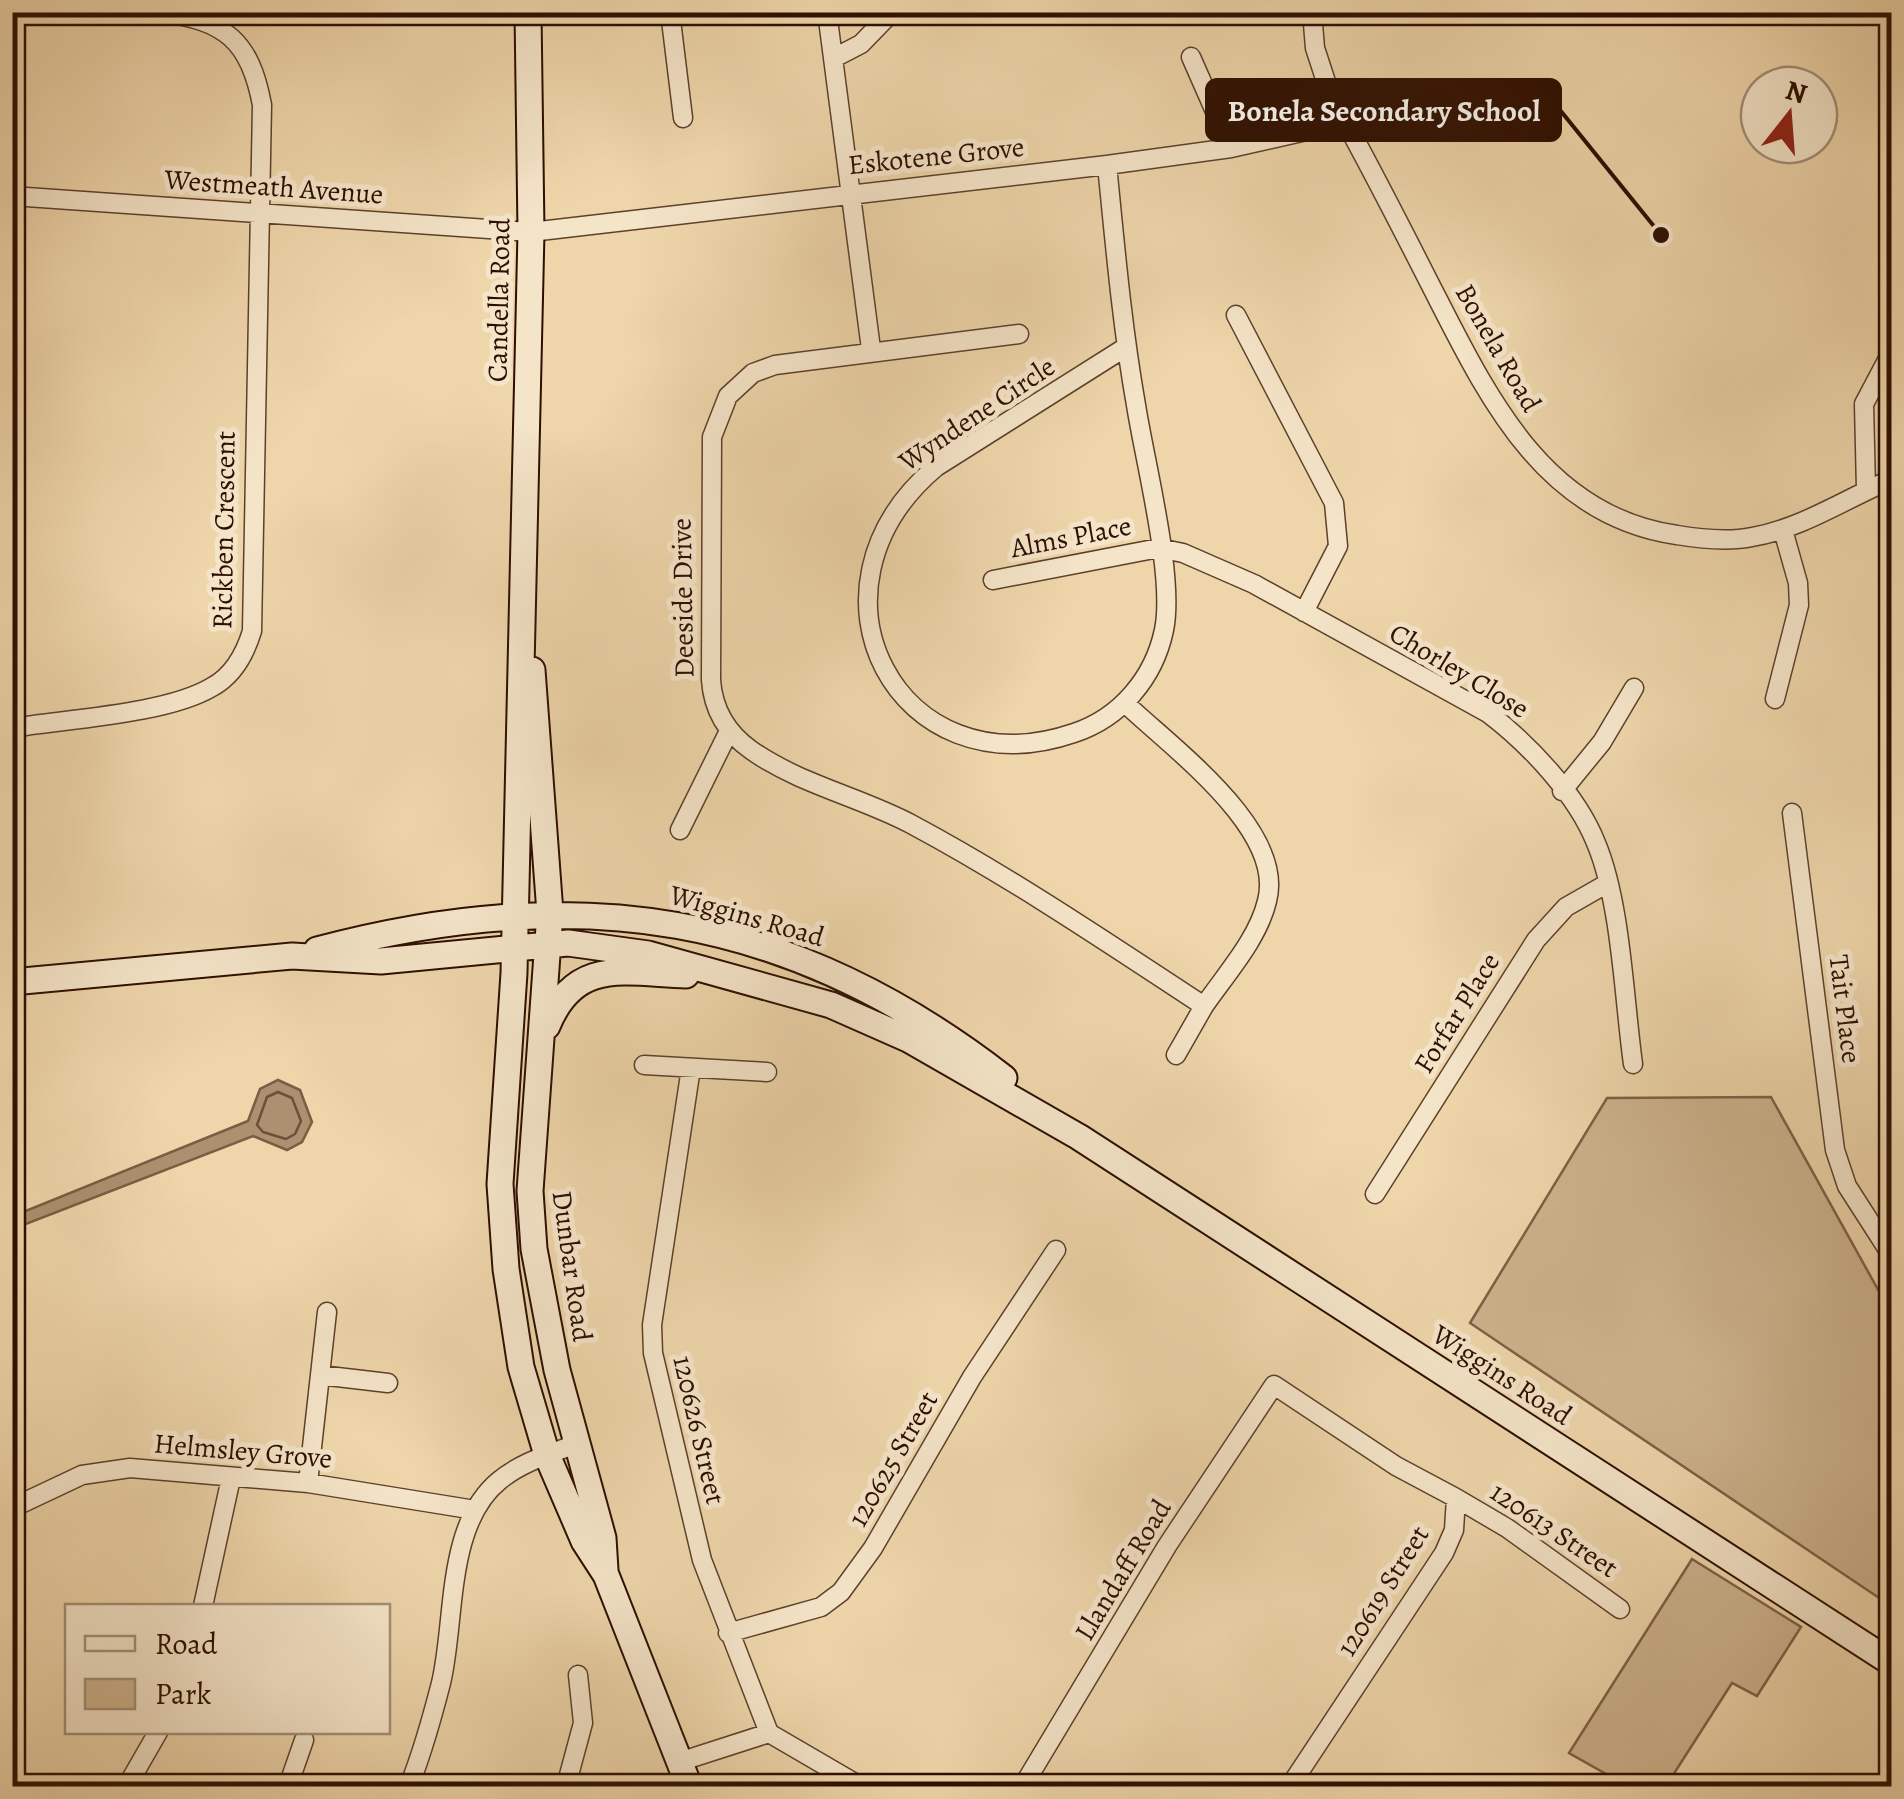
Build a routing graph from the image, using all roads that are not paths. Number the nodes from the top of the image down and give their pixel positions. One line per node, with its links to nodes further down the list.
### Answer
1 (161, 12): 15 (street, Rickben Crescent)
2 (528, 12): 16 (street, Candella Road)
3 (670, 12): 9 (street)
4 (827, 12): 8 (street)
5 (892, 12): 8 (street)
6 (1312, 12): 10 (street, Bonela Road)
7 (1191, 57): 11 (street)
8 (834, 58): 13 (street)
9 (683, 118)
10 (1346, 122): 11 (street, Eskotene Grove); 24 (street, Bonela Road)
11 (1231, 148): 12 (street, Eskotene Grove)
12 (1107, 165): 13 (street, Eskotene Grove); 19 (street, Wyndene Circle)
13 (853, 193): 16 (street, Eskotene Grove); 20 (street)
14 (12, 196): 15 (street, Westmeath Avenue)
15 (256, 214): 16 (street, Westmeath Avenue); 32 (street, Rickben Crescent)
16 (531, 232): 27 (street, Candella Road)
17 (1236, 315): 28 (street)
18 (1018, 334): 20 (street, Deeside Drive)
19 (1126, 347): 25 (street, Wyndene Circle); 31 (street, Wyndene Circle)
20 (871, 350): 33 (street, Deeside Drive)
21 (1892, 351): 23 (street)
22 (1892, 479): 23 (street, Bonela Road)
23 (1866, 490): 24 (street, Bonela Road)
24 (1783, 530): 30 (street)
25 (1159, 548): 26 (street, Alms Place); 28 (street, Chorley Close); 31 (street, Wyndene Circle)
26 (993, 580)
27 (524, 589): 38 (street, Candella Road); 39 (street, Candella Road)
28 (1304, 612): 34 (street, Chorley Close)
29 (1634, 688): 34 (street)
30 (1775, 698)
31 (1126, 704): 45 (street)
32 (12, 728)
33 (729, 731): 36 (street); 45 (street)
34 (1562, 792): 37 (street, Chorley Close)
35 (1792, 813): 55 (street, Tait Place)
36 (680, 830)
37 (1608, 883): 48 (street, Chorley Close); 53 (street, Forfar Place)
38 (550, 913): 39 (street, Wiggins Road); 40 (street, Candella Road); 52 (street, Wiggins Road)
39 (516, 914): 41 (street, Candella Road); 42 (street, Wiggins Road)
40 (548, 944): 41 (street, Wiggins Road); 43 (street, Wiggins Road); 46 (street, Dunbar Road)
41 (514, 946): 42 (street, Wiggins Road); 60 (street)
42 (292, 956): 44 (street, Wiggins Road)
43 (738, 977): 46 (street); 52 (street, Wiggins Road)
44 (12, 982)
45 (1204, 1006): 47 (street)
46 (541, 1040): 59 (street, Dunbar Road)
47 (1176, 1055)
48 (1633, 1064)
49 (644, 1065): 50 (street)
50 (691, 1068): 51 (street); 69 (street, 120626 Street)
51 (767, 1072)
52 (1079, 1136): 70 (street, Wiggins Road)
53 (1374, 1194)
54 (1056, 1250): 69 (street, 120625 Street)
55 (1892, 1256)
56 (327, 1312): 57 (street)
57 (320, 1375): 58 (street); 62 (street)
58 (388, 1382)
59 (576, 1444): 60 (street); 66 (street, Dunbar Road)
60 (547, 1455): 65 (street); 66 (street)
61 (231, 1478): 62 (street, Helmsley Grove); 64 (street, Helmsley Grove); 67 (street)
62 (308, 1483): 65 (street, Helmsley Grove)
63 (1456, 1498): 68 (street, 120613 Street); 81 (street, Llandaff Road); 82 (street, 120619 Street)
64 (12, 1508)
65 (475, 1510): 78 (street)
66 (606, 1575): 75 (street)
67 (204, 1604)
68 (1620, 1609)
69 (728, 1633): 72 (street, 120626 Street)
70 (1892, 1663)
71 (578, 1675): 79 (street)
72 (769, 1733): 75 (street); 80 (street)
73 (157, 1734): 76 (street)
74 (304, 1740): 77 (street)
75 (684, 1774)
76 (127, 1786)
77 (288, 1786)
78 (409, 1786)
79 (566, 1786)
80 (860, 1786)
81 (1023, 1786)
82 (1290, 1786)

